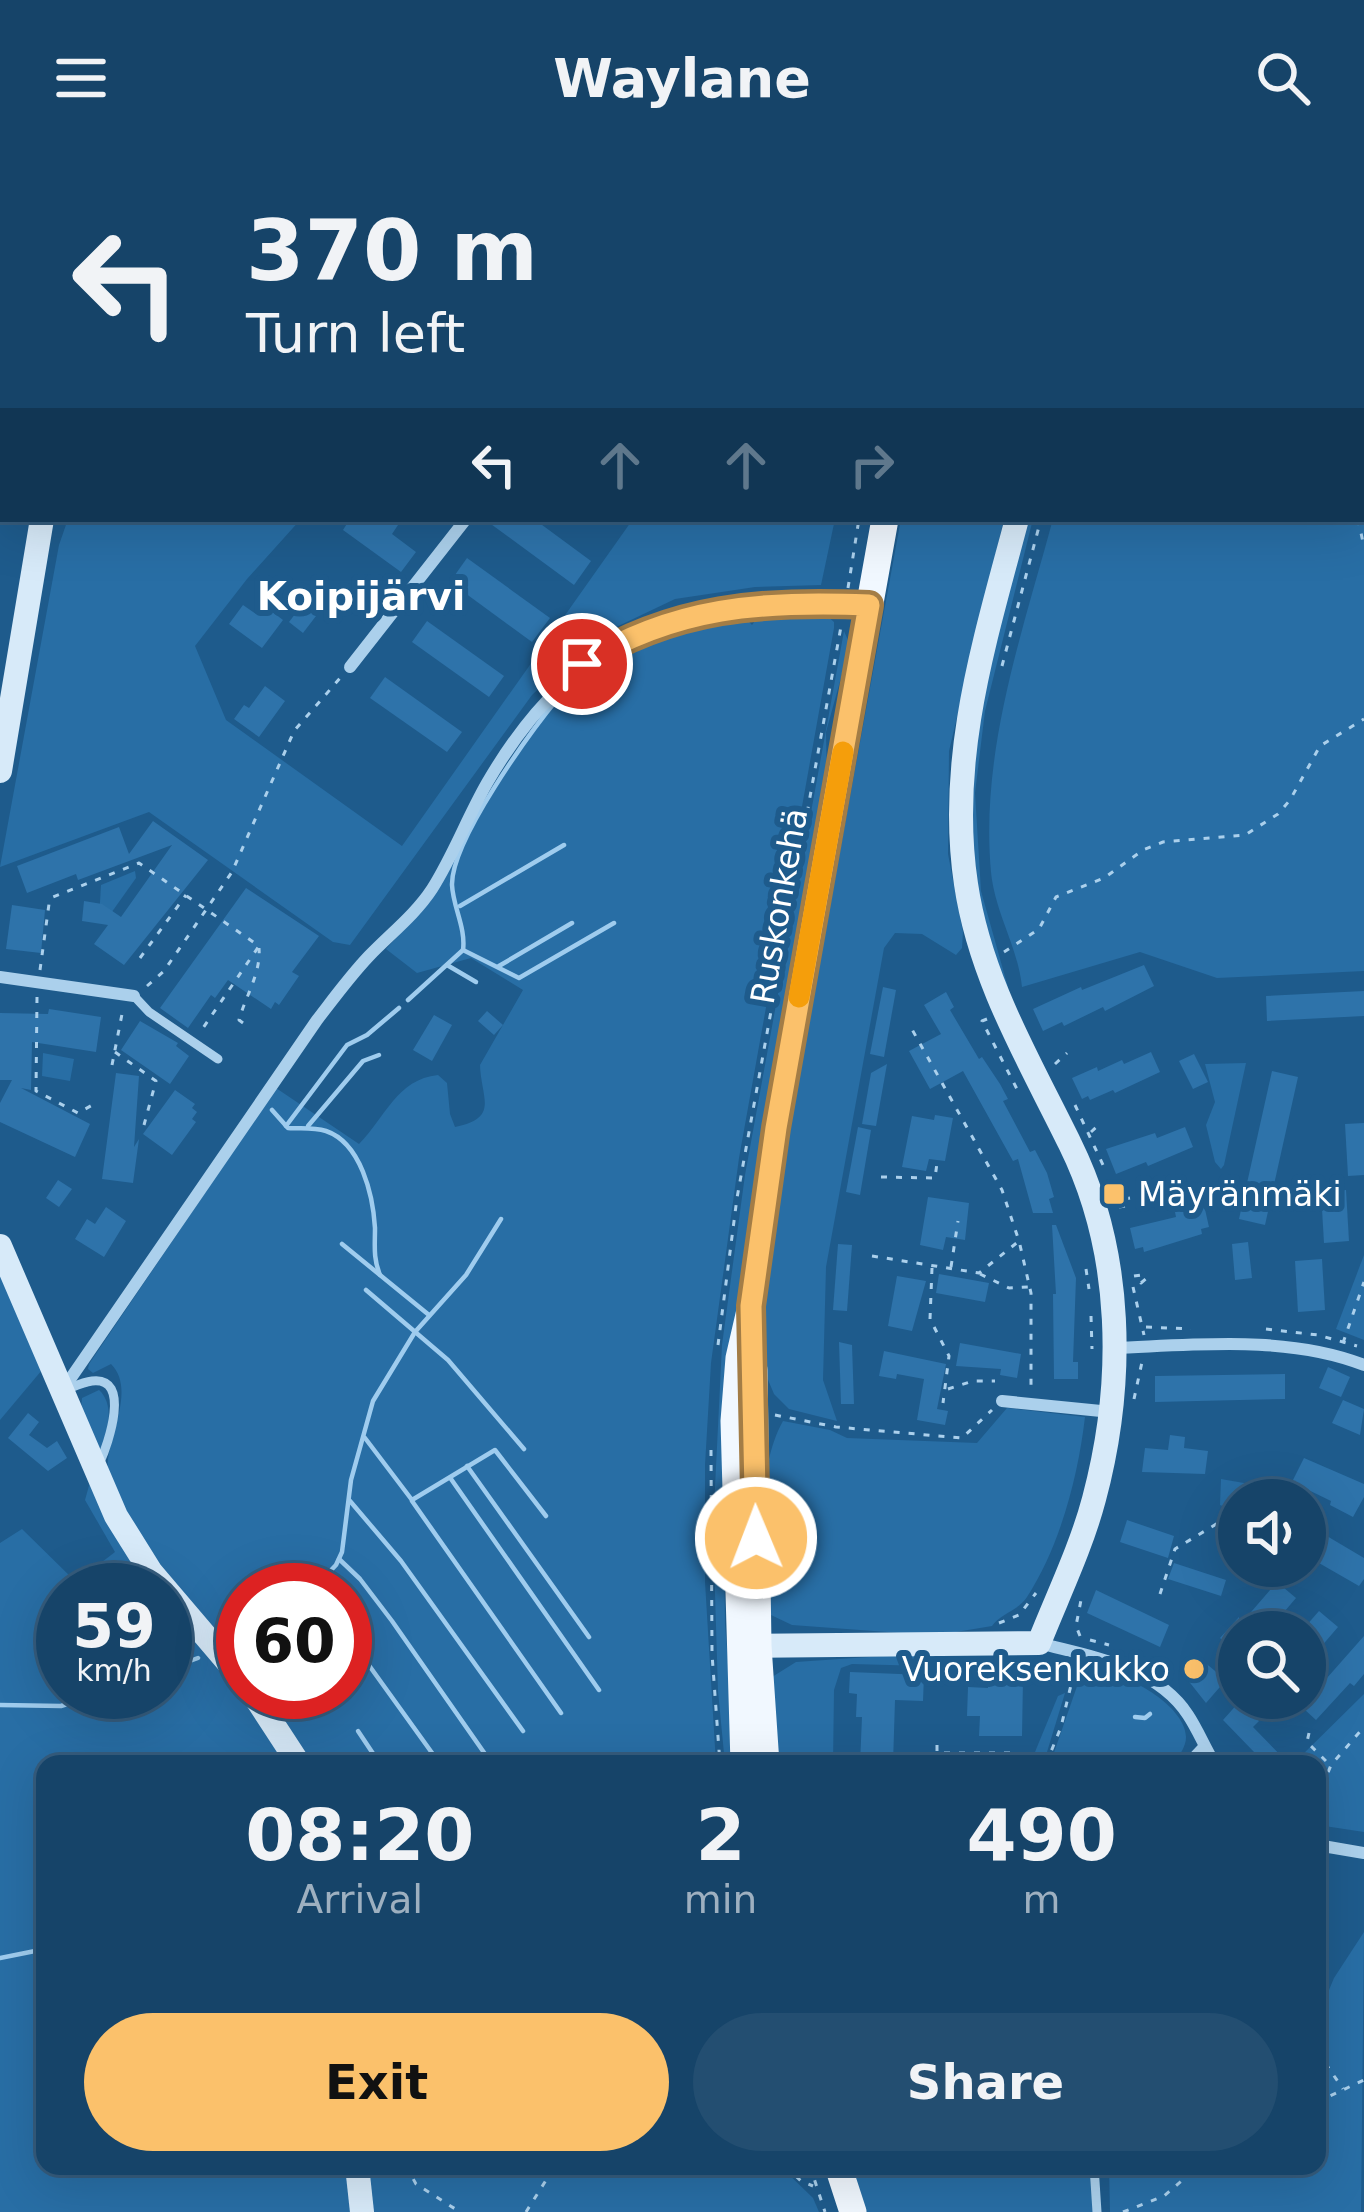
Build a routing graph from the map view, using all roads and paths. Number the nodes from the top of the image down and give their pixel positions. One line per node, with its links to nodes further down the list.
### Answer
1 (42, 522): 10 (street)
2 (464, 522): 8 (street)
3 (884, 522): 6 (main road, Ruskonkehä)
4 (1016, 522): 19 (street)
5 (1040, 522): 7 (path)
6 (869, 605): 50 (main road, Ruskonkehä); 57 (street)
7 (1002, 666)
8 (350, 667): 12 (path)
9 (1364, 719): 14 (path)
10 (0, 771)
11 (187, 894): 12 (path); 15 (path); 17 (path)
12 (208, 907): 13 (path); 18 (path)
13 (259, 946): 20 (path); 22 (path)
14 (1004, 953)
15 (140, 958)
16 (0, 977): 17 (street)
17 (38, 982): 18 (street); 29 (path)
18 (130, 996): 22 (lane); 23 (path)
19 (1004, 1012): 28 (path); 52 (street)
20 (242, 1023)
21 (909, 1024): 38 (path)
22 (193, 1042): 25 (lane)
23 (115, 1052): 27 (path); 31 (path)
24 (1067, 1053): 26 (path)
25 (218, 1059)
26 (1054, 1064)
27 (112, 1065)
28 (1022, 1098)
29 (96, 1103)
30 (1101, 1123): 32 (path)
31 (144, 1125)
32 (1090, 1132)
33 (937, 1163): 34 (path)
34 (881, 1177)
35 (1130, 1198): 36 (path)
36 (1118, 1208)
37 (958, 1221): 43 (path)
38 (1019, 1241): 44 (path); 48 (path)
39 (0, 1246): 57 (street)
40 (872, 1256): 41 (path)
41 (932, 1266): 43 (path); 56 (path)
42 (1086, 1267): 49 (path)
43 (951, 1269): 44 (path)
44 (979, 1273): 48 (path)
45 (1132, 1276): 46 (path)
46 (1148, 1277)
47 (1364, 1282): 53 (path)
48 (1029, 1287): 60 (path)
49 (1089, 1288)
50 (751, 1306): 62 (main road, Ruskonkehä); 70 (main road, Ruskonkehä)
51 (1091, 1307): 52 (path)
52 (1102, 1349): 53 (street); 61 (street)
53 (1339, 1355): 54 (street)
54 (1364, 1365)
55 (994, 1381): 56 (path)
56 (946, 1390): 59 (path)
57 (62, 1391): 63 (street); 63 (lane)
58 (1002, 1400): 60 (street); 62 (path)
59 (943, 1403)
60 (1031, 1404): 61 (street)
61 (1112, 1412): 68 (street)
62 (754, 1413): 70 (main road, Ruskonkehä)
63 (95, 1472): 71 (street)
64 (1218, 1523): 66 (path)
65 (1043, 1580): 69 (path)
66 (1160, 1594)
67 (1076, 1612): 72 (path)
68 (1039, 1643): 69 (street); 72 (street)
69 (999, 1645): 70 (street)
70 (748, 1646): 79 (main road, Ruskonkehä); 80 (main road, Ruskonkehä)
71 (216, 1648)
72 (1078, 1654): 77 (street); 82 (path)
73 (269, 1719): 78 (street)
74 (1364, 1726): 87 (path)
75 (1310, 1732): 85 (path)
76 (937, 1744): 81 (path)
77 (1204, 1745): 83 (lane); 84 (street)
78 (292, 1755)
79 (744, 1755)
80 (765, 1755)
81 (1021, 1755)
82 (1049, 1755)
83 (1195, 1755)
84 (1210, 1755)
85 (1321, 1755)
86 (1326, 1760): 87 (path)
87 (1331, 1765): 88 (path)
88 (1326, 1777)
89 (1326, 1847): 90 (street)
90 (1364, 1853)
91 (1326, 2064): 93 (path)
92 (1364, 2080): 93 (path)
93 (1344, 2090): 94 (path)
94 (1326, 2098)
95 (357, 2175): 104 (street)
96 (411, 2175): 105 (path)
97 (549, 2175): 106 (path)
98 (795, 2175): 103 (path)
99 (812, 2175): 103 (path)
100 (841, 2175): 108 (main road)
101 (1094, 2175): 109 (lane)
102 (1188, 2175): 110 (path)
103 (815, 2186): 107 (path)
104 (362, 2212)
105 (460, 2212)
106 (526, 2212)
107 (825, 2212)
108 (854, 2212)
109 (1096, 2212)
110 (1123, 2212)

